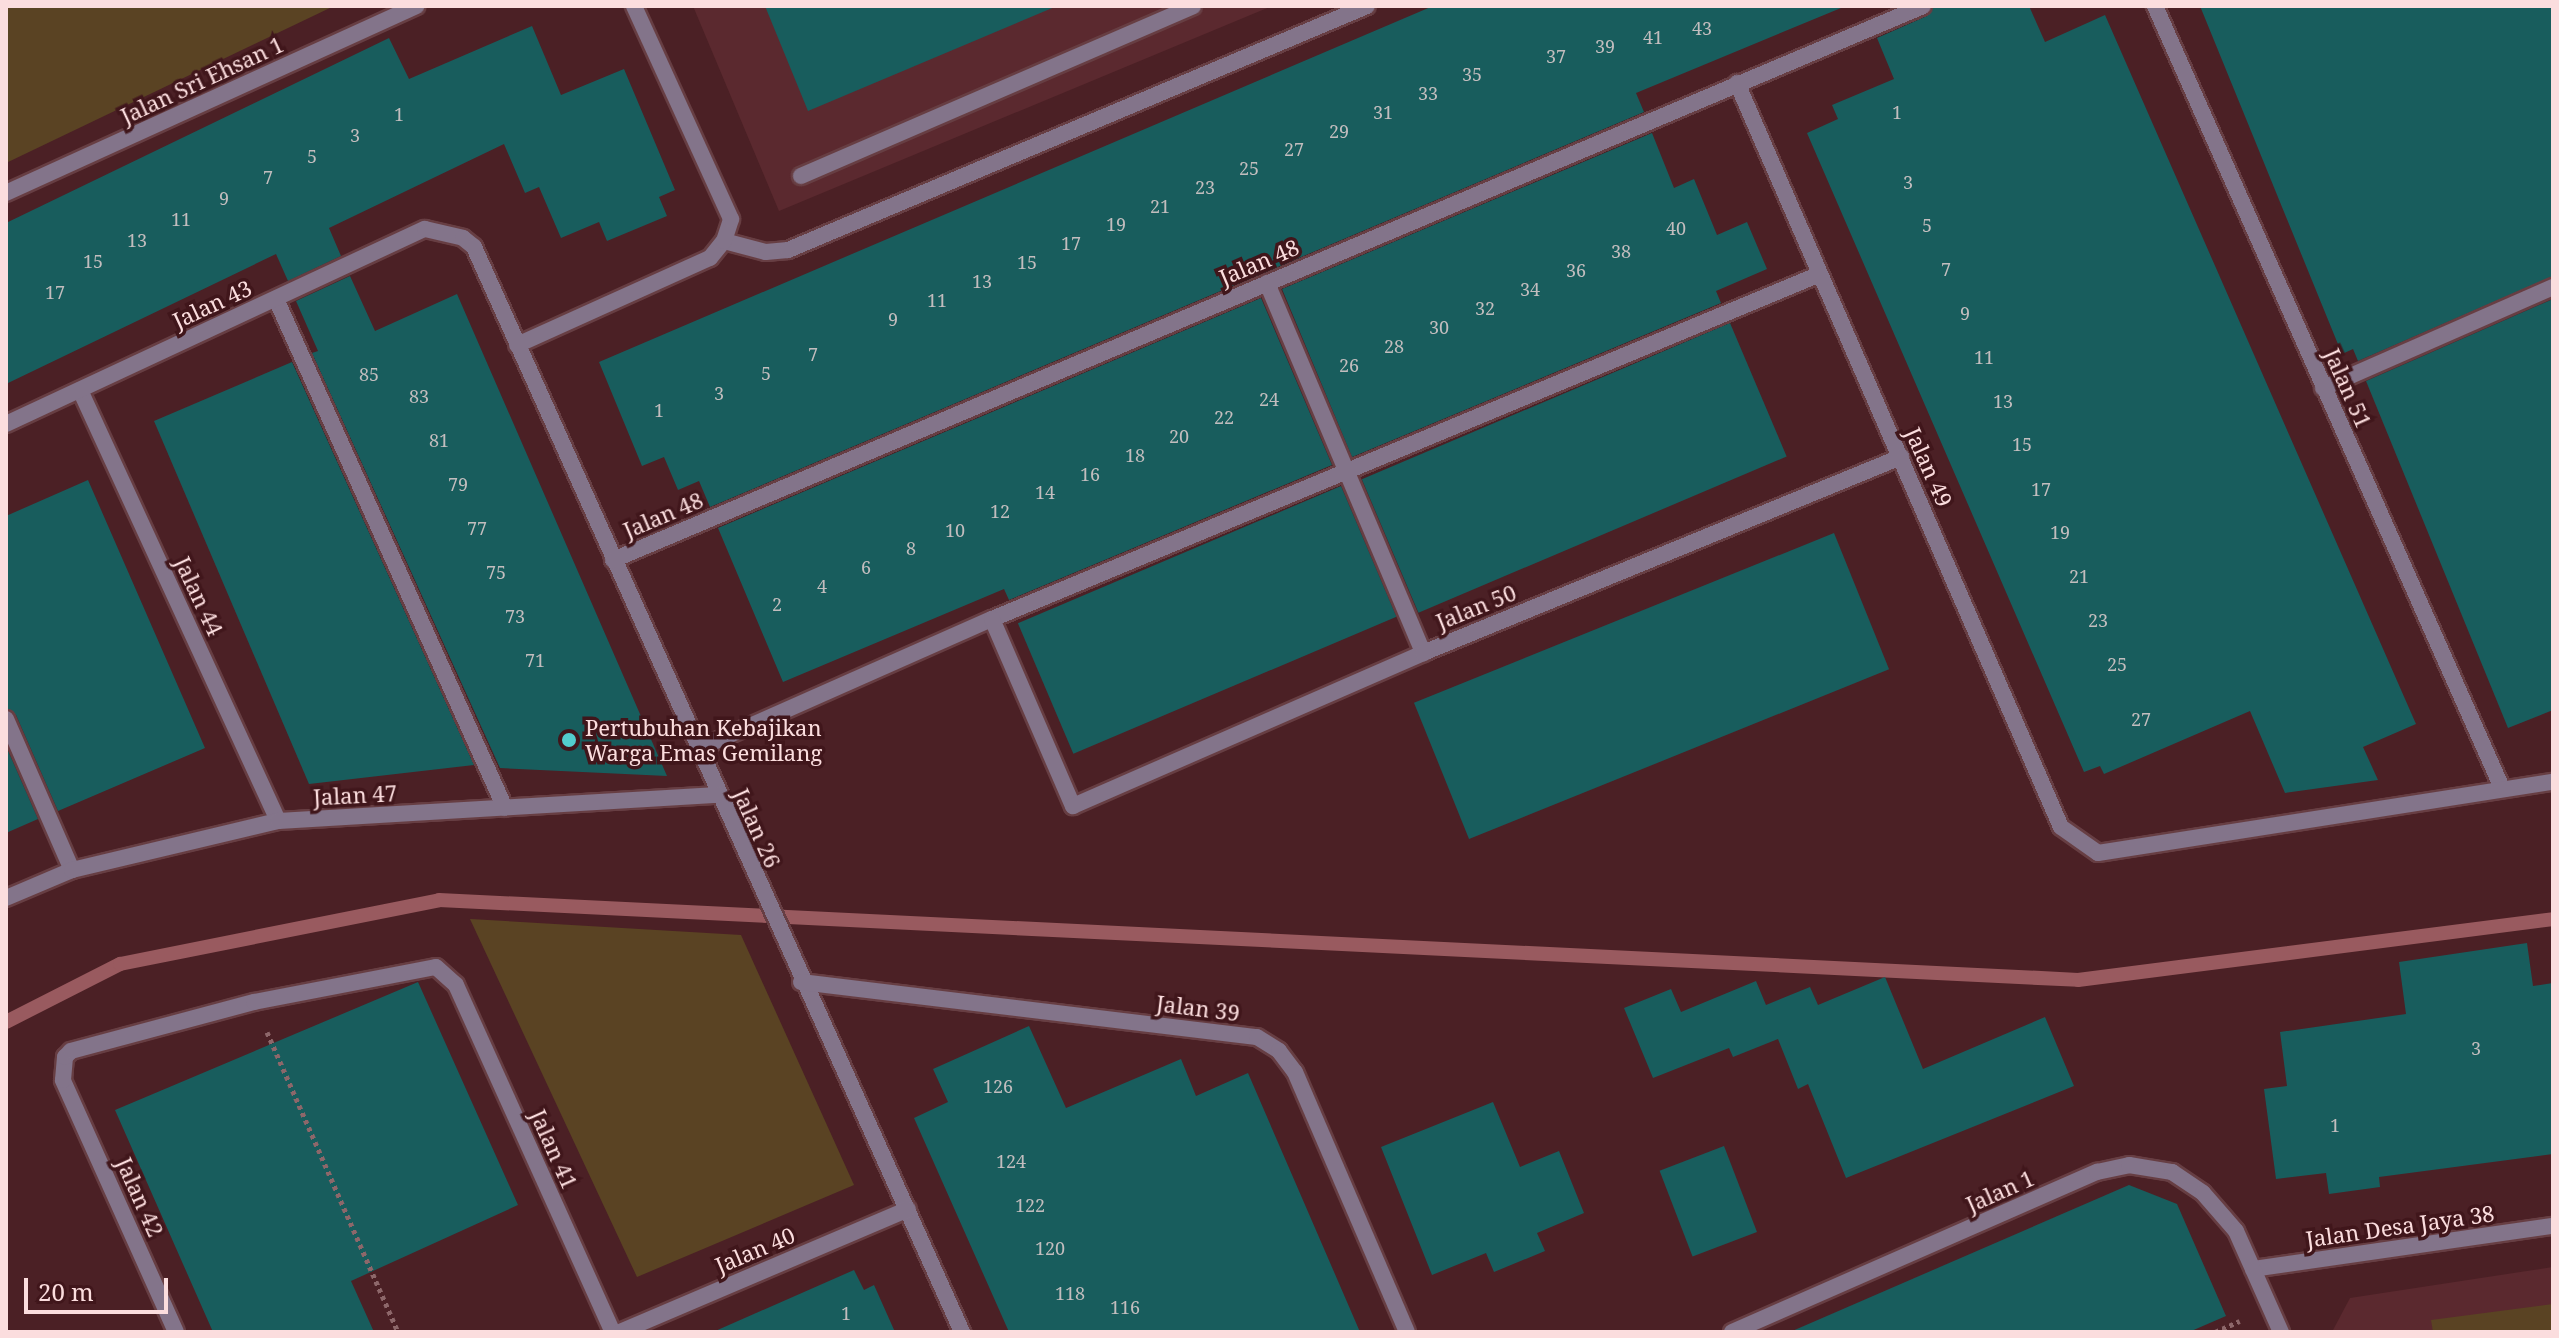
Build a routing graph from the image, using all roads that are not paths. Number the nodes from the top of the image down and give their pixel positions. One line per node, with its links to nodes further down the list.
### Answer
1 (416, 6): 9 (street, Jalan Sri Ehsan 1)
2 (634, 6): 11 (street)
3 (1193, 6): 8 (street)
4 (1367, 6): 11 (street)
5 (1923, 6): 7 (street, Jalan 48)
6 (2155, 6): 17 (street, Jalan 51)
7 (1737, 83): 12 (street, Jalan 49); 13 (street, Jalan 48)
8 (801, 176)
9 (6, 193)
10 (437, 229): 15 (street, Jalan 43); 16 (street, Jalan 26)
11 (724, 241): 16 (street)
12 (1820, 274): 20 (street, Jalan 49); 21 (street)
13 (1267, 283): 21 (street); 22 (street, Jalan 48)
14 (2553, 287): 17 (street)
15 (276, 299): 18 (street, Jalan 43); 30 (street)
16 (517, 345): 22 (street, Jalan 26)
17 (2323, 388): 28 (street, Jalan 51)
18 (80, 390): 19 (street, Jalan 43); 31 (street, Jalan 44)
19 (6, 424)
20 (1901, 457): 24 (street, Jalan 50); 28 (street, Jalan 49)
21 (1345, 472): 23 (street); 24 (street)
22 (613, 560): 26 (street, Jalan 26)
23 (992, 619): 24 (street, Jalan 50); 26 (street)
24 (1423, 653)
25 (6, 719): 32 (street)
26 (698, 749): 29 (street, Jalan 26)
27 (2553, 782): 28 (street)
28 (2502, 788)
29 (718, 795): 30 (street, Jalan 47); 34 (street, Jalan 26)
30 (505, 808): 31 (street, Jalan 47)
31 (278, 821): 32 (street, Jalan 47)
32 (72, 870): 33 (street, Jalan 47)
33 (6, 898)
34 (801, 982): 36 (street, Jalan 26); 43 (street, Jalan 39)
35 (63, 1080): 39 (street, Jalan 42); 40 (street, Jalan 41)
36 (908, 1209): 41 (street, Jalan 40); 42 (street, Jalan 26)
37 (2553, 1226): 38 (street, Jalan Desa Jaya 38)
38 (2253, 1269): 44 (street, Jalan 1); 45 (street, Jalan 1)
39 (176, 1332)
40 (613, 1332)
41 (620, 1332)
42 (962, 1332)
43 (1407, 1332)
44 (1732, 1332)
45 (2281, 1332)

